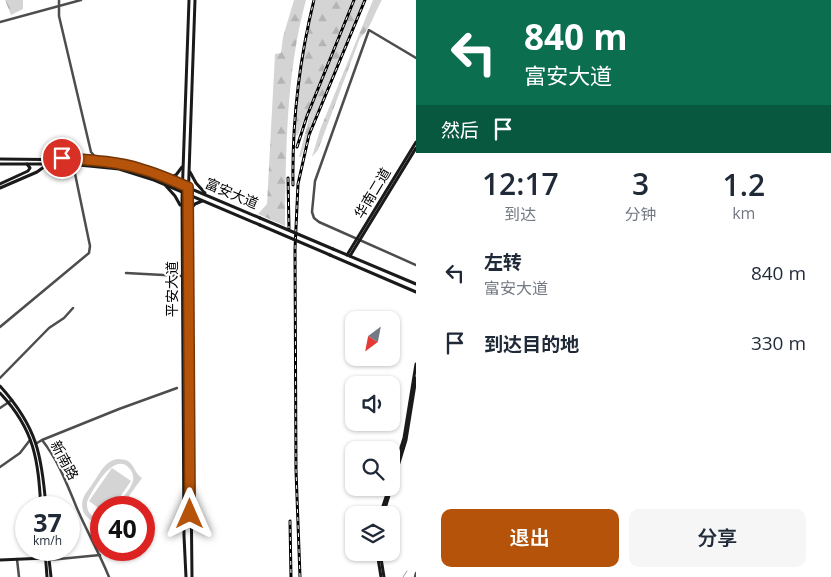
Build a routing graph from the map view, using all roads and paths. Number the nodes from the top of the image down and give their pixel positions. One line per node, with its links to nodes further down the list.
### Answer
1 (59, 0): 5 (street)
2 (81, 0): 5 (street)
3 (189, 0): 18 (main road, 平安大道)
4 (195, 0): 19 (main road, 平安大道)
5 (59, 5): 6 (street); 10 (street)
6 (0, 22)
7 (416, 58): 32 (street)
8 (416, 142): 32 (main road, 华南二道)
9 (416, 148): 32 (main road, 华南二道)
10 (91, 152): 12 (street); 13 (street)
11 (0, 159): 12 (main road, 富安大道)
12 (88, 160): 13 (main road, 富安大道)
13 (98, 160): 20 (main road, 富安大道)
14 (27, 163): 15 (main road, 富安大道); 16 (main road, 富安大道); 21 (main road)
15 (52, 163): 17 (main road, 富安大道); 25 (main road)
16 (0, 164)
17 (72, 164): 22 (main road, 富安大道); 40 (street)
18 (183, 164): 20 (main road); 23 (main road, 平安大道)
19 (189, 169): 24 (main road, 平安大道); 28 (main road)
20 (165, 178): 23 (main road, 富安大道)
21 (0, 184)
22 (162, 184): 26 (main road, 富安大道); 30 (main road)
23 (182, 185): 24 (main road, 富安大道); 26 (main road, 平安大道)
24 (188, 187): 27 (main road, 平安大道); 28 (main road, 富安大道)
25 (0, 188)
26 (182, 192): 27 (main road, 富安大道); 30 (main road, 平安大道)
27 (188, 194): 29 (main road, 富安大道); 31 (main road, 平安大道)
28 (210, 196): 33 (main road, 富安大道, bridge)
29 (204, 201): 31 (main road); 38 (main road, 富安大道, bridge)
30 (182, 208): 36 (main road, 平安大道)
31 (188, 212): 58 (main road, 平安大道)
32 (358, 240): 33 (main road, 华南二道); 34 (street)
33 (349, 256): 37 (main road, 富安大道)
34 (416, 265)
35 (126, 273): 36 (street)
36 (182, 276): 57 (main road, 平安大道)
37 (416, 284): 38 (main road)
38 (414, 291)
39 (73, 308): 42 (street)
40 (0, 327)
41 (416, 364): 52 (main road)
42 (0, 378)
43 (416, 378): 56 (main road)
44 (0, 386): 47 (main road)
45 (176, 388): 50 (street)
46 (0, 393): 47 (main road)
47 (10, 402): 48 (street); 49 (main road); 51 (main road)
48 (0, 408)
49 (30, 439): 53 (street); 54 (main road)
50 (42, 440): 51 (street, 新南路); 59 (street, 新南路)
51 (37, 443): 55 (main road)
52 (400, 451)
53 (0, 467)
54 (40, 496)
55 (45, 496)
56 (385, 506)
57 (184, 514): 58 (main road); 70 (main road, 平安大道)
58 (190, 514): 71 (main road, 平安大道)
59 (90, 535)
60 (15, 559): 61 (main road)
61 (0, 560)
62 (17, 561): 67 (street)
63 (48, 561): 68 (main road)
64 (102, 561): 69 (street, 新南路)
65 (380, 561): 72 (main road)
66 (416, 573): 73 (street)
67 (19, 577)
68 (49, 577)
69 (109, 577)
70 (186, 577)
71 (192, 577)
72 (383, 577)
73 (415, 577)

